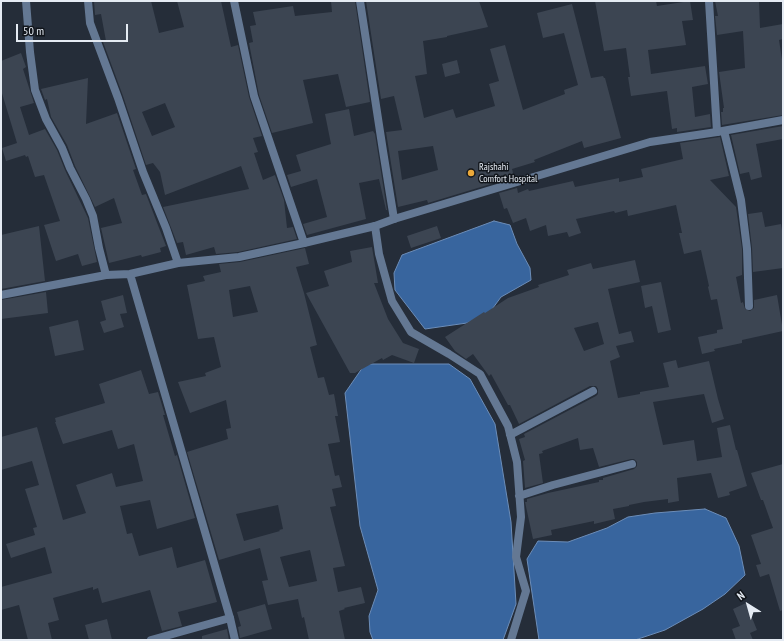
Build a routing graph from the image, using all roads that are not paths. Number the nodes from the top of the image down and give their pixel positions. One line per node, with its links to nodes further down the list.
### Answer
1 (26, 1): 13 (street)
2 (88, 1): 11 (street)
3 (234, 1): 10 (street)
4 (360, 1): 8 (street)
5 (709, 1): 7 (street)
6 (783, 120): 7 (street)
7 (721, 132): 8 (street); 15 (street)
8 (394, 219): 9 (street)
9 (375, 226): 10 (street); 17 (street)
10 (304, 243): 11 (street)
11 (178, 263): 12 (street)
12 (130, 274): 13 (street); 20 (street)
13 (106, 275): 14 (street)
14 (1, 295)
15 (749, 306)
16 (593, 391): 17 (street)
17 (510, 435): 19 (street)
18 (632, 464): 19 (street)
19 (519, 496): 23 (street)
20 (230, 618): 21 (street); 22 (street)
21 (151, 640)
22 (235, 640)
23 (511, 640)

